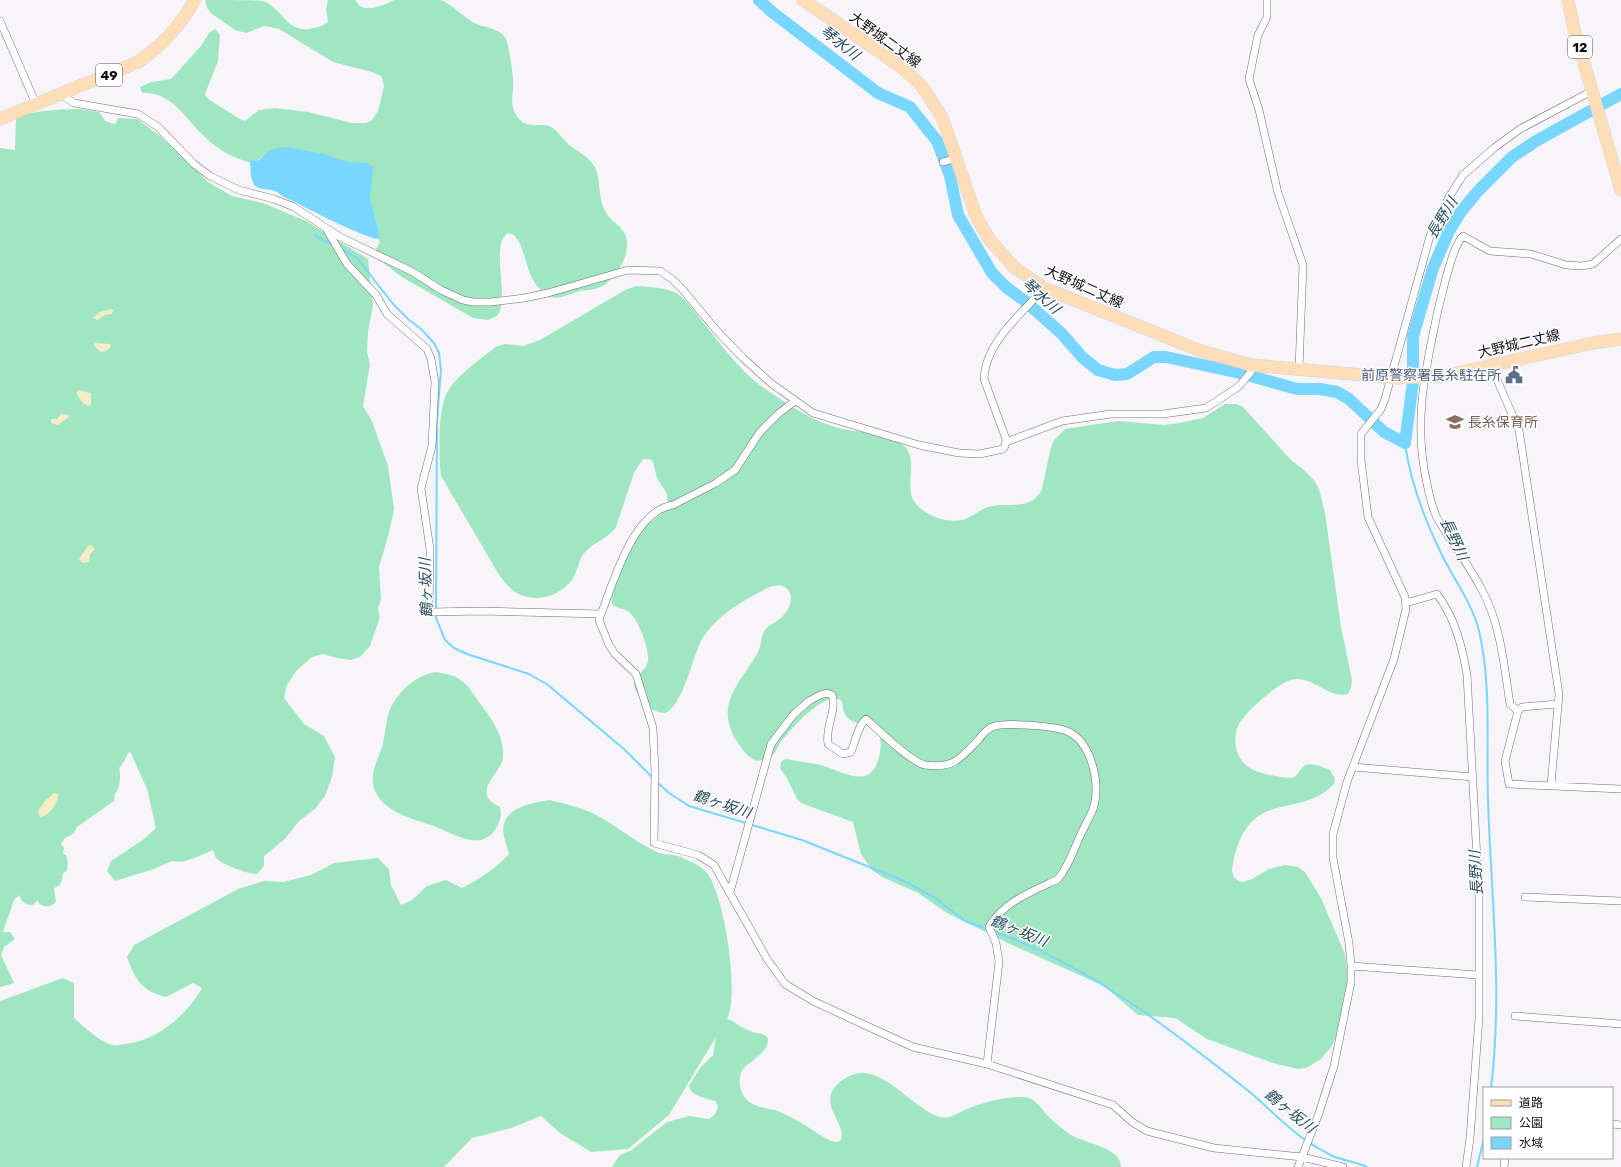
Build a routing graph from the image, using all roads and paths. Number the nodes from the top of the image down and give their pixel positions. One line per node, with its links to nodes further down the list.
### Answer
1 (195, 0): 7 (main road, 49)
2 (803, 0): 13 (main road, 大野城二丈線)
3 (1267, 0): 16 (street)
4 (1568, 0): 6 (main road, 12)
5 (0, 20): 8 (street)
6 (1593, 92): 10 (main road, 12); 18 (street)
7 (60, 94): 8 (main road, 49); 11 (street)
8 (36, 104): 9 (main road, 49)
9 (0, 119)
10 (1621, 190)
11 (325, 227): 20 (street); 23 (street)
12 (1621, 238): 19 (street)
13 (1044, 288): 17 (main road, 大野城二丈線); 21 (street)
14 (1621, 339): 15 (main road, 大野城二丈線)
15 (1491, 366): 19 (main road, 大野城二丈線); 24 (street)
16 (1299, 368): 17 (main road, 大野城二丈線); 18 (main road, 大野城二丈線)
17 (1251, 369): 21 (street)
18 (1394, 378): 19 (main road, 大野城二丈線); 22 (street)
19 (1424, 378): 25 (street)
20 (795, 400): 21 (street); 23 (street)
21 (1006, 442)
22 (1406, 603): 26 (street); 27 (street)
23 (601, 614): 30 (street)
24 (1558, 704): 25 (street); 28 (street)
25 (1518, 711): 28 (street)
26 (1353, 766): 27 (street); 33 (street)
27 (1473, 777): 34 (street)
28 (1551, 785): 29 (street)
29 (1621, 789)
30 (730, 892): 37 (street); 37 (street)
31 (1525, 897): 32 (street)
32 (1621, 901)
33 (1351, 966): 34 (street); 38 (street)
34 (1478, 975): 41 (street)
35 (1515, 1016): 36 (street)
36 (1621, 1024)
37 (987, 1064): 38 (street)
38 (1302, 1157): 39 (street); 40 (street)
39 (1298, 1167)
40 (1343, 1167)
41 (1466, 1167)

